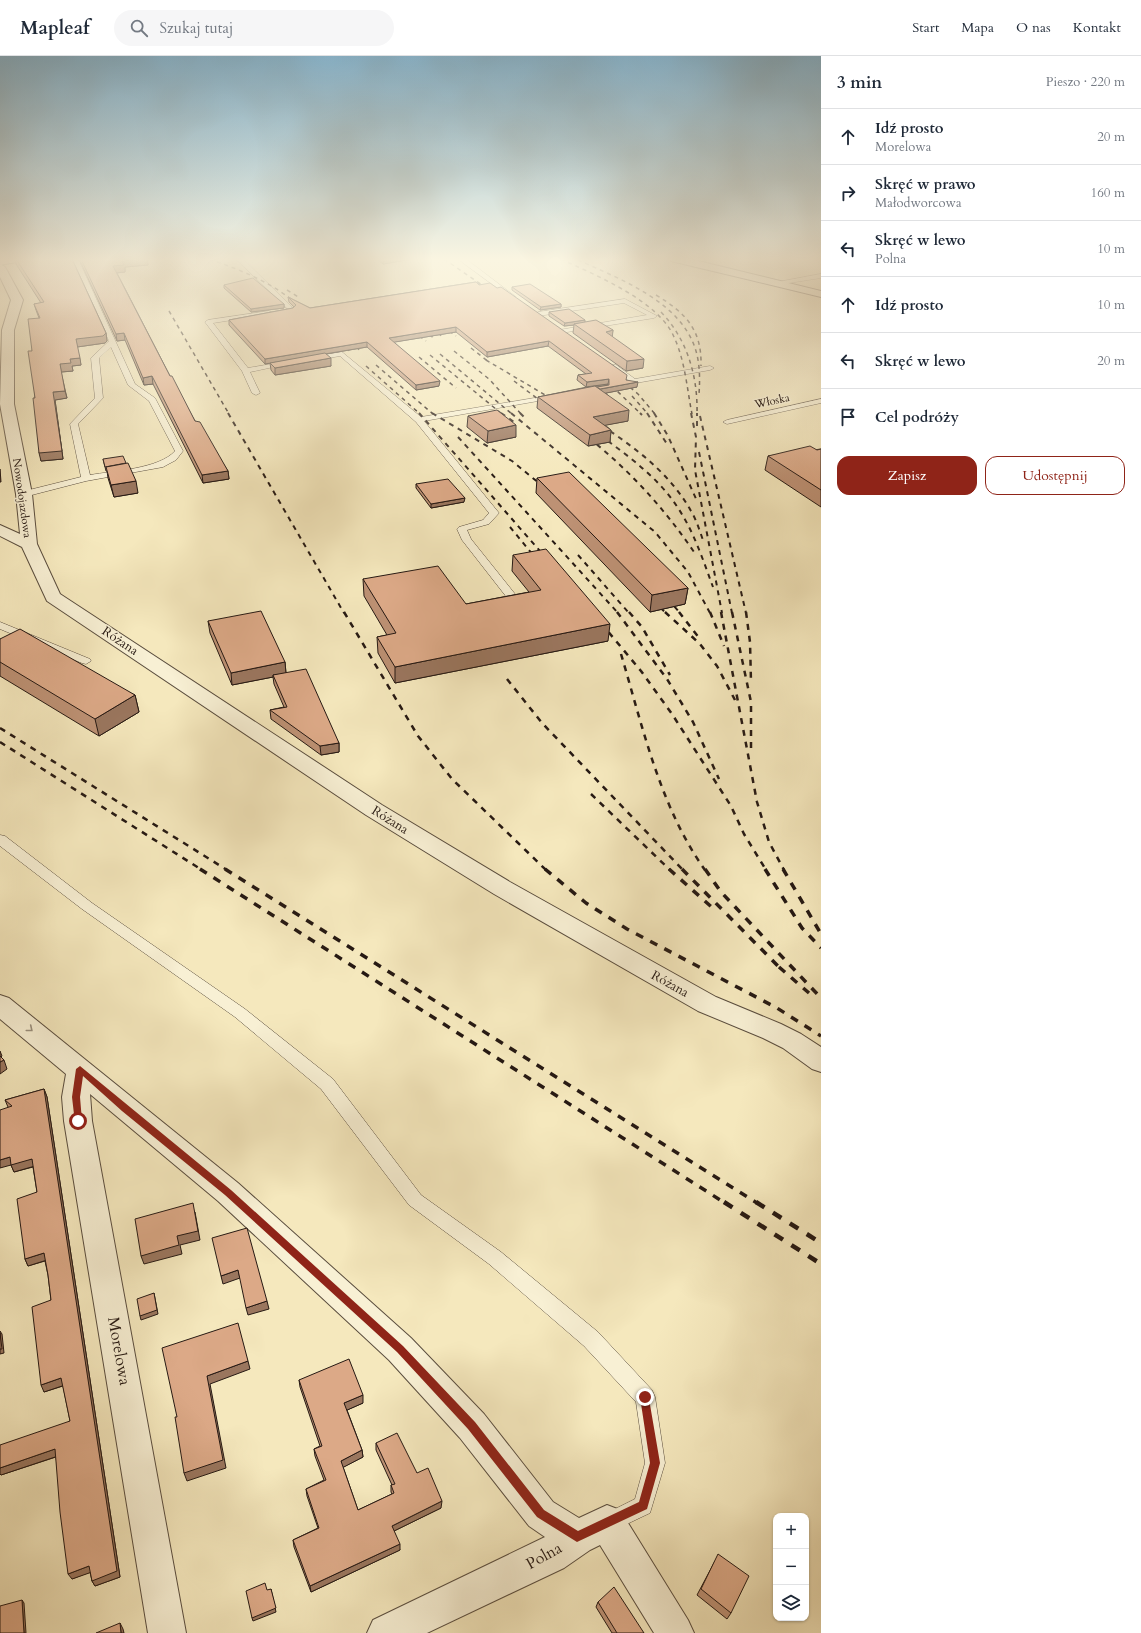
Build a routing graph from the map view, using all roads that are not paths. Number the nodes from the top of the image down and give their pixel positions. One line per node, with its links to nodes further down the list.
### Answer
1 (8, 333): 16 (street, Nowodojazdowa)
2 (108, 333): 6 (lane)
3 (216, 333): 9 (lane)
4 (563, 333): 5 (lane)
5 (573, 339)
6 (112, 342): 15 (lane); 15 (lane)
7 (604, 360): 8 (lane)
8 (710, 368)
9 (246, 371): 10 (lane); 13 (lane)
10 (256, 393)
11 (565, 394): 13 (lane)
12 (821, 401): 14 (lane, Włoska)
13 (419, 420): 19 (lane)
14 (727, 422)
15 (86, 478): 16 (lane)
16 (24, 494): 18 (street, Nowodojazdowa)
17 (0, 530): 18 (street)
18 (28, 544): 24 (street, Różana)
19 (519, 606)
20 (0, 625): 21 (lane)
21 (86, 661)
22 (0, 839): 26 (lane)
23 (0, 1005): 25 (street, one-way to 25)
24 (821, 1061)
25 (80, 1069): 26 (street); 27 (street, Morelowa)
26 (592, 1530): 28 (street, Polna); 29 (street)
27 (167, 1633)
28 (386, 1633)
29 (675, 1633)

